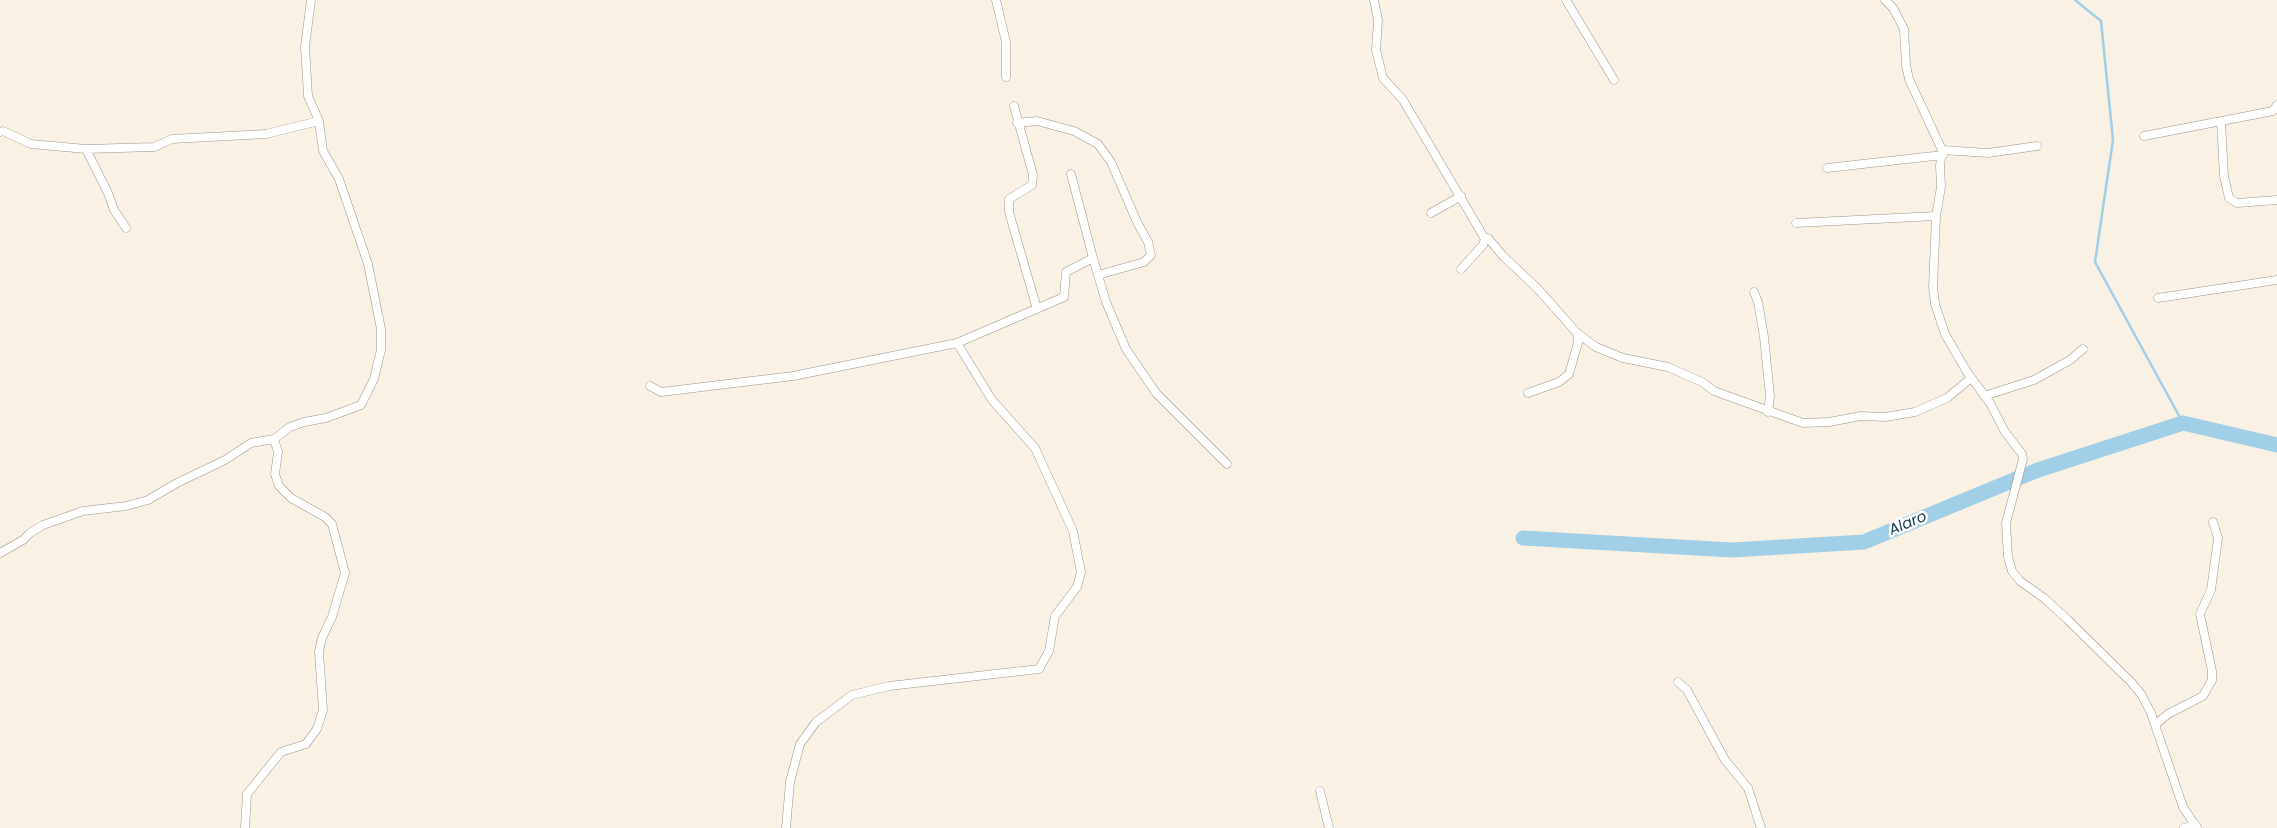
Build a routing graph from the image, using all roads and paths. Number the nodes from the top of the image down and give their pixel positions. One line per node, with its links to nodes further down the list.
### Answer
1 (311, 0): 10 (street)
2 (996, 0): 6 (street)
3 (1374, 0): 20 (street)
4 (1566, 0): 7 (street)
5 (1885, 0): 17 (street)
6 (1006, 78)
7 (1614, 80)
8 (2277, 105): 11 (street)
9 (1014, 106): 12 (street)
10 (318, 121): 16 (street); 42 (street)
11 (2221, 121): 14 (street); 21 (street)
12 (1017, 123): 29 (street); 33 (street)
13 (0, 132): 16 (street)
14 (2144, 136)
15 (2037, 146): 17 (street)
16 (86, 149): 25 (street)
17 (1943, 153): 18 (street); 23 (street)
18 (1827, 168)
19 (1071, 174): 27 (street)
20 (1461, 196): 22 (street); 26 (street)
21 (2277, 200)
22 (1431, 213)
23 (1936, 216): 24 (street); 37 (street)
24 (1796, 223)
25 (126, 228)
26 (1485, 238): 28 (street); 34 (street)
27 (1093, 258): 29 (street); 33 (street)
28 (1462, 269)
29 (1098, 275): 43 (street)
30 (2277, 280): 32 (street)
31 (1754, 292): 41 (street)
32 (2158, 298)
33 (1037, 309): 35 (street)
34 (1577, 333): 39 (street); 41 (street)
35 (957, 343): 38 (street); 51 (street)
36 (2083, 349): 40 (street)
37 (1971, 378): 40 (street); 41 (street)
38 (650, 386)
39 (1528, 393)
40 (1984, 396): 47 (street)
41 (1768, 412)
42 (274, 439): 45 (street); 50 (street)
43 (1227, 464)
44 (2213, 522): 47 (street)
45 (0, 553)
46 (1678, 682): 53 (street)
47 (2155, 724): 49 (street)
48 (1320, 790): 52 (street)
49 (2197, 827): 54 (street)
50 (245, 828)
51 (786, 828)
52 (1329, 828)
53 (1761, 828)
54 (2184, 828)

